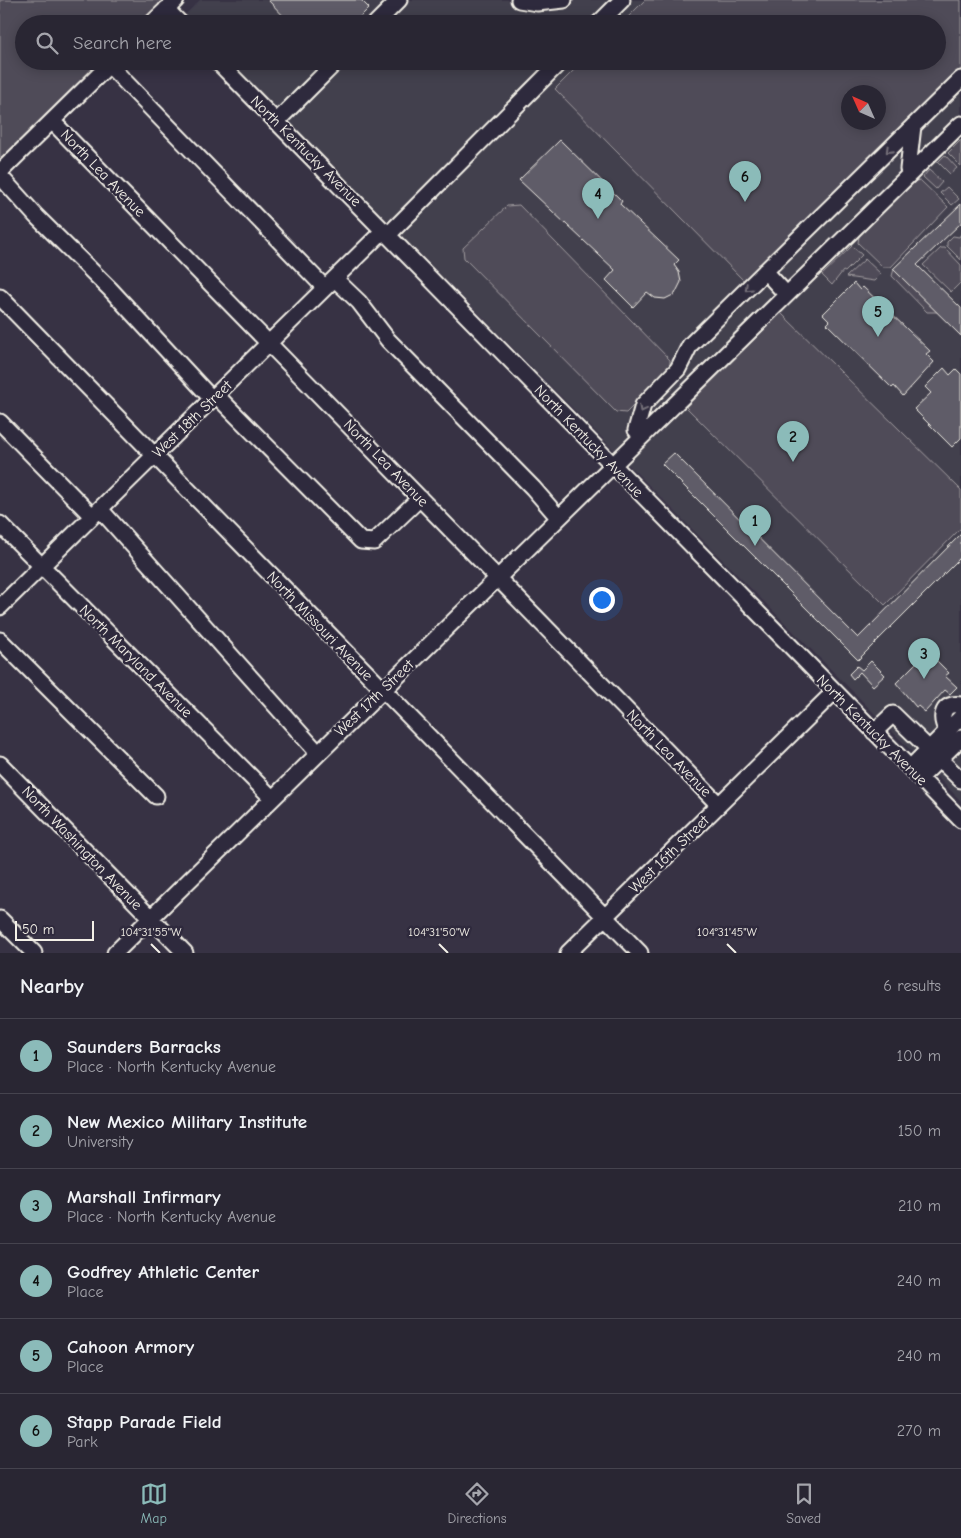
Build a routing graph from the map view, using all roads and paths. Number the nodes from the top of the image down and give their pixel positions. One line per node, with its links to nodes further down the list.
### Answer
1 (399, 0): 7 (street)
2 (519, 0): 3 (street)
3 (564, 0)
4 (619, 1): 8 (street)
5 (171, 5): 6 (street)
6 (160, 15)
7 (384, 15)
8 (606, 15)
9 (104, 70): 15 (street)
10 (118, 70): 24 (street)
11 (226, 70): 16 (street, North Kentucky Avenue)
12 (328, 70): 16 (street)
13 (552, 70): 22 (street, West 18th Street)
14 (961, 79): 18 (street)
15 (52, 121): 19 (street); 27 (street, North Lea Avenue)
16 (276, 122): 22 (street, North Kentucky Avenue)
17 (961, 124): 20 (street, West 17th Street)
18 (913, 126): 20 (street); 23 (street, one-way to 23)
19 (0, 172)
20 (910, 173): 25 (street, West 17th Street)
21 (0, 176): 28 (street)
22 (386, 232): 24 (street, West 18th Street); 32 (street, North Kentucky Avenue)
23 (765, 271): 25 (street); 30 (street, one-way to 30)
24 (330, 284): 27 (street, West 18th Street); 35 (street)
25 (786, 294): 30 (street, West 17th Street)
26 (0, 297): 31 (street, North Missouri Avenue)
27 (269, 343): 28 (street, West 18th Street); 33 (street, North Lea Avenue)
28 (214, 397): 31 (street, West 18th Street); 33 (street)
29 (0, 422): 34 (street)
30 (641, 436): 32 (street, West 17th Street)
31 (154, 456): 34 (street, West 18th Street); 41 (street, North Missouri Avenue)
32 (611, 465): 35 (street, West 17th Street); 42 (street, North Kentucky Avenue)
33 (420, 498): 38 (street, North Lea Avenue)
34 (96, 513): 37 (street, West 18th Street); 48 (street)
35 (558, 517): 38 (street, West 17th Street)
36 (0, 524): 37 (street, North Maryland Avenue)
37 (42, 566): 39 (street, West 18th Street); 54 (street, North Maryland Avenue)
38 (497, 577): 41 (street, West 17th Street); 55 (street, North Lea Avenue)
39 (0, 607)
40 (0, 640): 53 (street)
41 (382, 690): 48 (street, West 17th Street); 57 (street, North Missouri Avenue)
42 (834, 692): 46 (street, North Kentucky Avenue); 55 (street, West 16th Street)
43 (961, 705): 45 (street)
44 (961, 717): 45 (street)
45 (947, 731): 49 (street)
46 (874, 732): 49 (street); 51 (street, North Kentucky Avenue)
47 (961, 738): 49 (street)
48 (318, 753): 54 (street, West 17th Street)
49 (934, 754): 51 (street); 52 (street)
50 (0, 764): 58 (street, North Washington Avenue)
51 (915, 773): 56 (street, North Kentucky Avenue)
52 (961, 780)
53 (156, 796)
54 (272, 798): 58 (street, West 17th Street)
55 (720, 804): 57 (street, West 16th Street)
56 (961, 820)
57 (605, 917): 63 (street, West 16th Street); 64 (street, North Missouri Avenue)
58 (150, 918): 61 (street, West 17th Street); 62 (street, North Washington Avenue)
59 (0, 919): 60 (street)
60 (34, 953)
61 (115, 953)
62 (186, 953)
63 (568, 953)
64 (640, 953)

